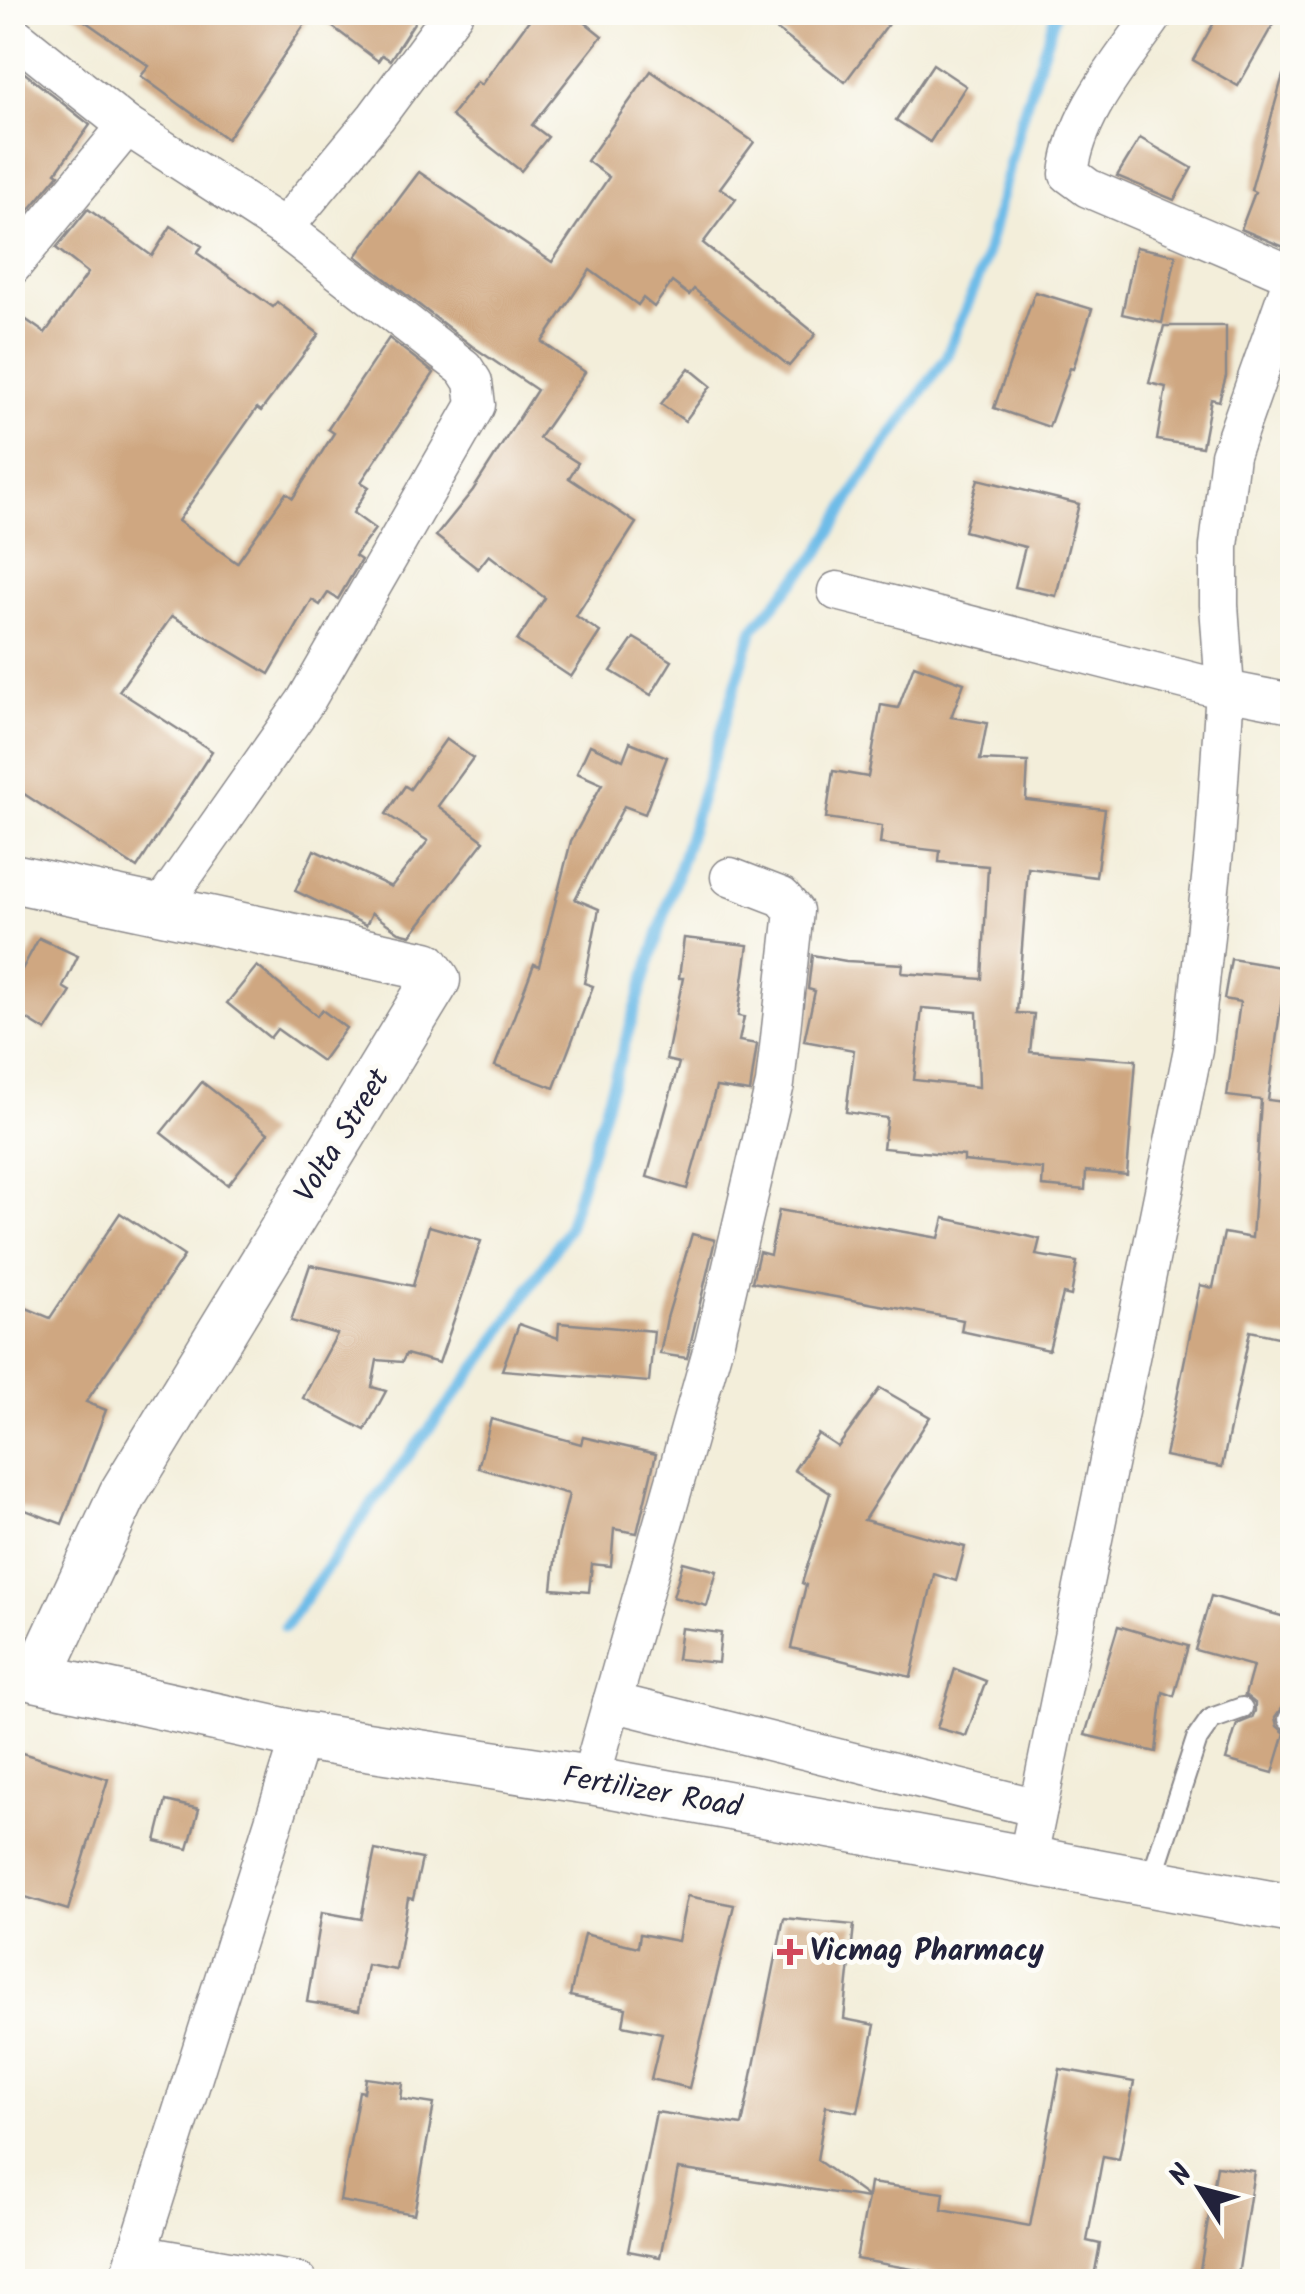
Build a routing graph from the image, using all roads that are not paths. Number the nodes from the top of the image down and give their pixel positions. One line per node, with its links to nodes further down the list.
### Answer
1 (454, 12): 5 (street)
2 (1156, 12): 7 (street)
3 (12, 34): 4 (street)
4 (127, 126): 5 (street); 6 (street)
5 (284, 228): 13 (street)
6 (12, 266)
7 (1292, 277): 9 (street)
8 (837, 591): 9 (street)
9 (1225, 690): 10 (street); 19 (street)
10 (1292, 703)
11 (12, 878): 13 (street, Volta Street)
12 (730, 878): 15 (street)
13 (161, 907): 14 (street, Volta Street)
14 (25, 1675): 17 (street, Fertilizer Road)
15 (612, 1702): 18 (street); 19 (street)
16 (1242, 1708): 21 (lane)
17 (301, 1736): 18 (street, Fertilizer Road); 23 (street)
18 (590, 1780): 20 (street, Fertilizer Road)
19 (1038, 1808): 20 (street)
20 (1027, 1862): 21 (street, Fertilizer Road)
21 (1150, 1884): 22 (street, Fertilizer Road)
22 (1292, 1908)
23 (132, 2268): 24 (street)
24 (298, 2282)

